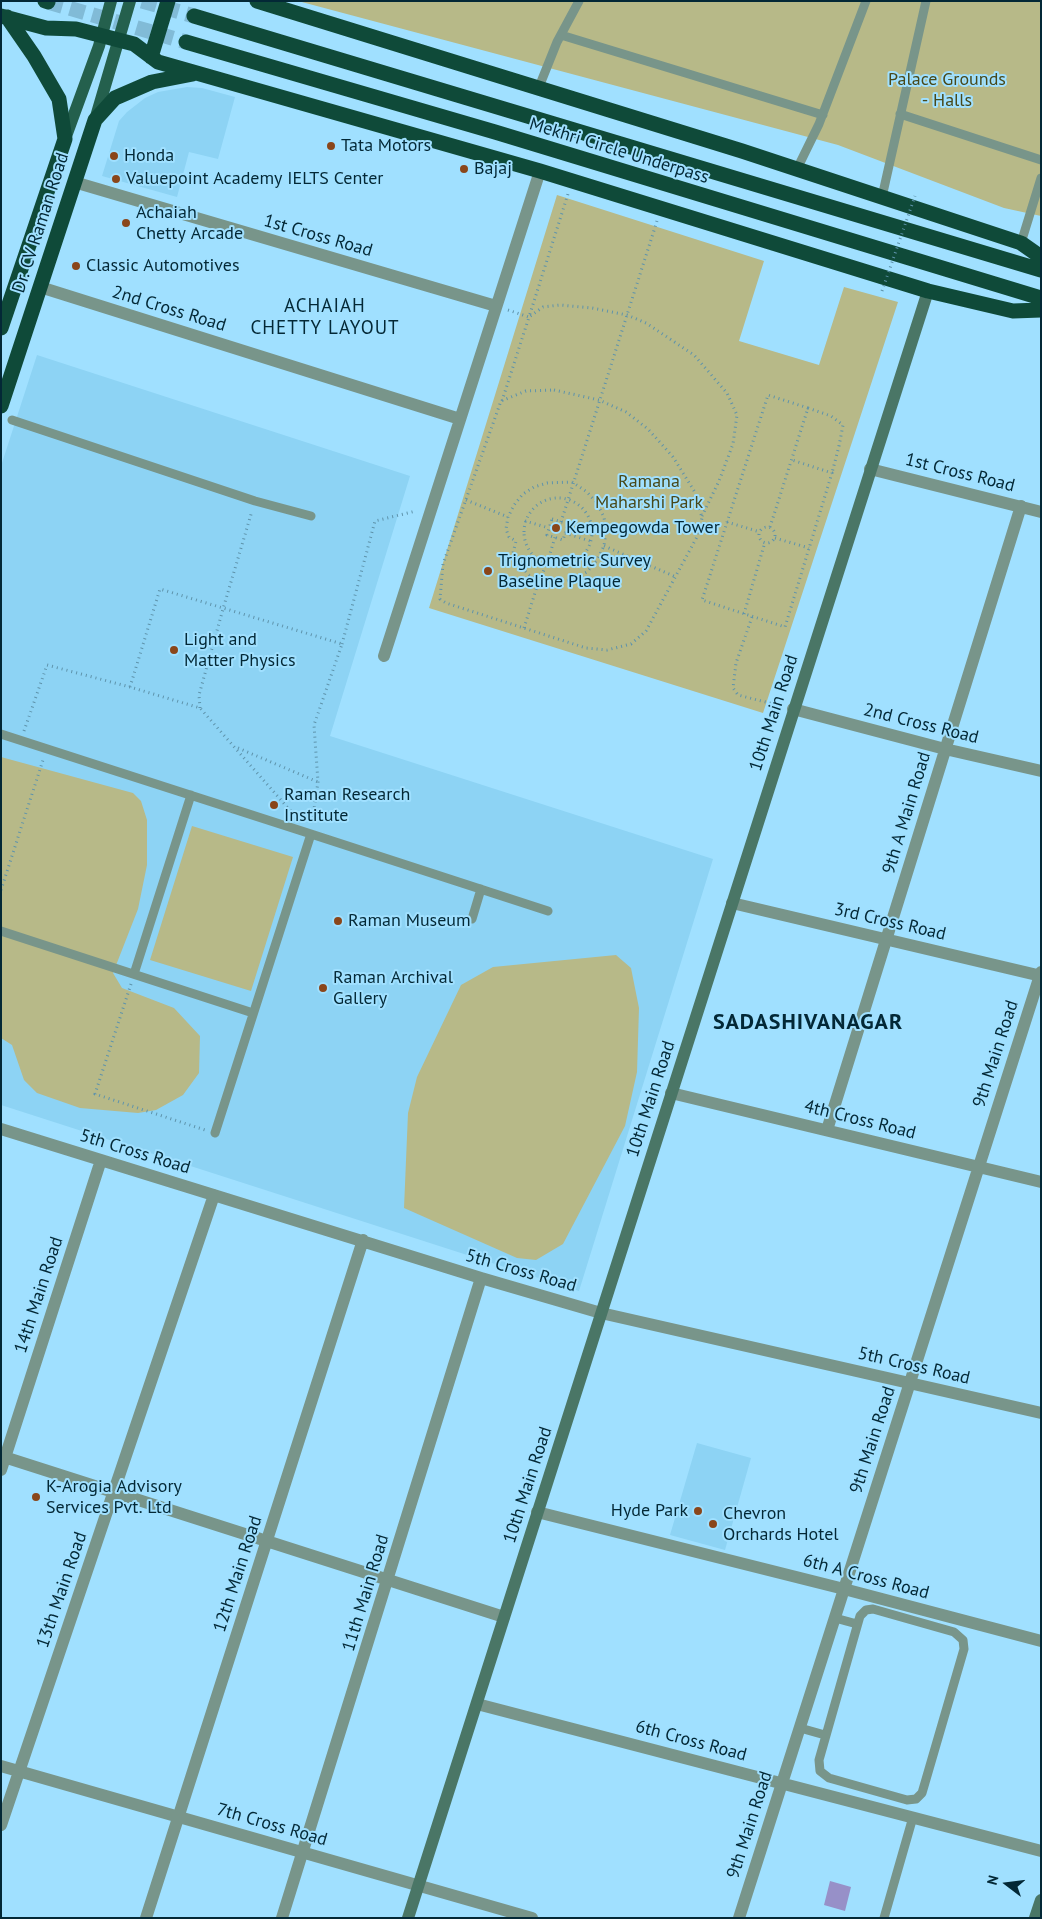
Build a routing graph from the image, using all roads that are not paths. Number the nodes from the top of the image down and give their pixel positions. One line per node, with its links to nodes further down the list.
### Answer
1 (130, 1): 13 (main road, Dr. CV Raman Road)
2 (168, 1): 14 (highway)
3 (257, 1): 16 (highway)
4 (579, 1): 10 (lane)
5 (866, 1): 18 (lane)
6 (926, 1): 17 (lane)
7 (109, 6): 11 (main road, Dr. CV Raman Road)
8 (194, 16): 29 (highway, Mekhri Circle Underpass)
9 (4, 17): 11 (highway); 20 (highway)
10 (561, 34): 16 (lane); 18 (lane)
11 (102, 35): 13 (highway); 20 (main road, Dr. CV Raman Road)
12 (186, 42): 32 (highway, Mekhri Circle Underpass)
13 (118, 45): 14 (highway); 19 (main road, Dr. CV Raman Road)
14 (151, 57): 15 (highway)
15 (197, 73): 19 (highway); 23 (highway)
16 (538, 87): 22 (highway)
17 (900, 114): 21 (lane); 26 (lane)
18 (823, 115): 22 (lane)
19 (94, 120): 25 (highway, Dr. CV Raman Road)
20 (65, 138): 35 (highway, Dr. CV Raman Road)
21 (1041, 160)
22 (797, 169): 26 (highway)
23 (540, 171): 31 (highway); 33 (street)
24 (1041, 178): 27 (lane)
25 (74, 182): 30 (highway, Dr. CV Raman Road); 33 (street, 1st Cross Road)
26 (882, 197): 27 (highway)
27 (1021, 243): 28 (highway)
28 (1041, 257)
29 (1041, 270)
30 (40, 287): 36 (highway, Dr. CV Raman Road); 37 (street, 2nd Cross Road)
31 (928, 291): 34 (highway); 39 (street, 10th Main Road)
32 (1041, 298)
33 (496, 306): 37 (street)
34 (1041, 310)
35 (1, 328)
36 (1, 406)
37 (460, 419): 43 (street)
38 (12, 420): 42 (lane)
39 (870, 469): 40 (street, 1st Cross Road); 44 (street, 10th Main Road)
40 (1021, 506): 41 (street, 1st Cross Road); 46 (street, 9th A Main Road)
41 (1041, 512)
42 (311, 516)
43 (384, 656)
44 (793, 710): 46 (street, 2nd Cross Road); 51 (street, 10th Main Road)
45 (1, 734): 48 (lane)
46 (945, 749): 47 (street, 2nd Cross Road); 55 (street, 9th A Main Road)
47 (1041, 771)
48 (191, 796): 49 (lane); 56 (lane)
49 (311, 834): 50 (lane); 58 (lane)
50 (481, 889): 52 (lane); 53 (lane)
51 (732, 903): 55 (street, 3rd Cross Road); 59 (street, 10th Main Road)
52 (548, 912)
53 (472, 919)
54 (1, 931): 56 (lane)
55 (886, 939): 57 (street, 3rd Cross Road); 61 (street, 9th A Main Road)
56 (134, 974): 58 (lane)
57 (1040, 975): 64 (street, 9th Main Road)
58 (253, 1012): 62 (lane)
59 (671, 1093): 61 (street, 4th Cross Road); 69 (street, 10th Main Road)
60 (1, 1129): 63 (street, 5th Cross Road)
61 (827, 1130): 64 (street, 4th Cross Road)
62 (215, 1133)
63 (101, 1160): 66 (street, 5th Cross Road); 72 (street, 14th Main Road)
64 (978, 1167): 65 (street, 4th Cross Road); 70 (street, 9th Main Road)
65 (1041, 1182)
66 (214, 1195): 67 (street, 5th Cross Road); 73 (street, 13th Main Road)
67 (363, 1240): 68 (street, 5th Cross Road); 75 (street, 12th Main Road)
68 (481, 1278): 69 (street, 5th Cross Road); 76 (street, 11th Main Road)
69 (600, 1313): 70 (street, 5th Cross Road); 74 (street, 10th Main Road)
70 (910, 1383): 71 (street, 5th Cross Road); 77 (street, 9th Main Road)
71 (1041, 1413)
72 (3, 1461): 73 (street)
73 (114, 1491): 75 (street); 86 (street, 13th Main Road)
74 (538, 1512): 77 (street, 6th A Cross Road); 78 (street, 10th Main Road)
75 (267, 1541): 76 (street); 88 (street, 12th Main Road)
76 (388, 1580): 78 (street); 92 (street, 11th Main Road)
77 (844, 1589): 79 (street, 9th Main Road); 81 (street, 6th A Cross Road)
78 (504, 1617): 82 (street, 10th Main Road)
79 (835, 1618): 80 (lane); 83 (street, 9th Main Road)
80 (857, 1624): 84 (lane); 84 (lane)
81 (1041, 1641)
82 (476, 1704): 87 (street, 6th Cross Road); 93 (street, 10th Main Road)
83 (800, 1728): 84 (lane); 87 (street, 9th Main Road)
84 (825, 1735)
85 (1, 1766): 86 (street, 7th Cross Road)
86 (19, 1772): 88 (street, 7th Cross Road); 90 (street, 13th Main Road)
87 (782, 1783): 89 (street, 6th Cross Road); 99 (street, 9th Main Road)
88 (178, 1817): 92 (street, 7th Cross Road); 95 (street, 12th Main Road)
89 (913, 1817): 91 (street, 6th Cross Road); 100 (lane)
90 (1, 1825)
91 (1041, 1851)
92 (303, 1852): 93 (street, 7th Cross Road); 96 (street, 11th Main Road)
93 (419, 1885): 97 (street, 10th Main Road); 98 (street, 7th Cross Road)
94 (1041, 1900): 101 (street)
95 (146, 1918)
96 (282, 1918)
97 (408, 1918)
98 (532, 1918)
99 (739, 1918)
100 (884, 1918)
101 (1035, 1918)

